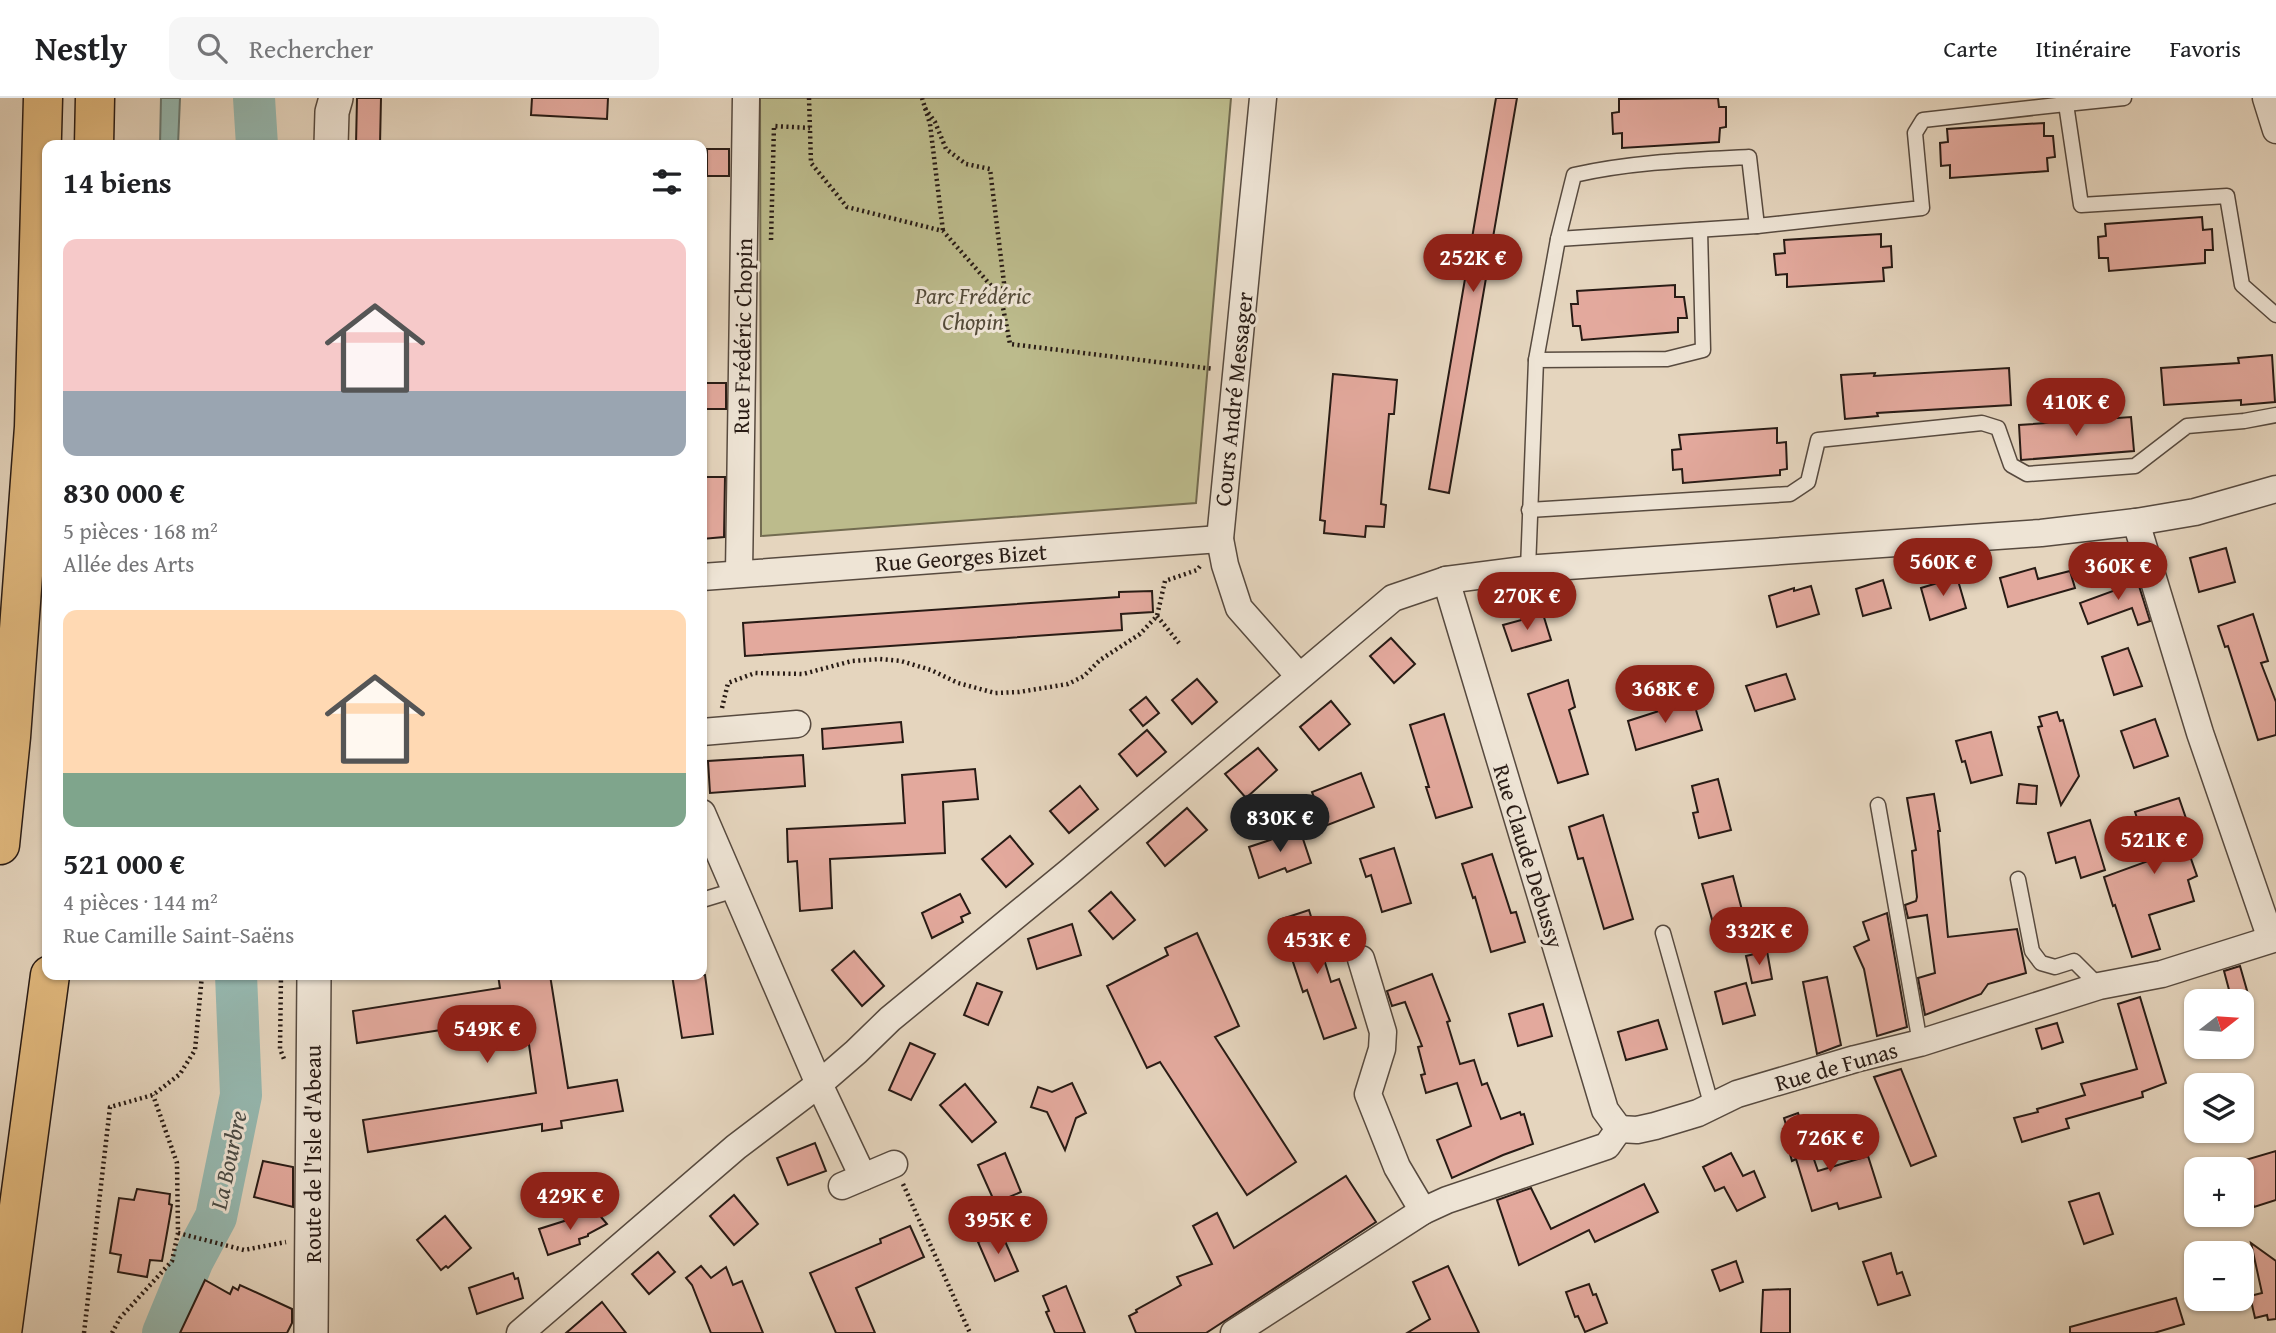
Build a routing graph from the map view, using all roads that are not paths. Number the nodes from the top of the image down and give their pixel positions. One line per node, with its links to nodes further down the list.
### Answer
1 (746, 98): 23 (street, Rue Frédéric Chopin)
2 (1263, 98): 21 (street, Cours André Messager)
3 (2124, 98): 8 (lane)
4 (2266, 98): 9 (street)
5 (43, 102): 31 (highway)
6 (95, 102): 10 (highway)
7 (332, 103): 11 (street)
8 (2066, 104): 12 (lane); 15 (lane)
9 (2276, 130)
10 (94, 140)
11 (331, 140)
12 (1757, 226): 13 (lane); 14 (lane)
13 (1700, 230): 14 (lane); 16 (lane)
14 (1558, 239): 16 (lane)
15 (2276, 315)
16 (1536, 360): 19 (lane)
17 (2276, 415): 19 (lane)
18 (2276, 489): 20 (street)
19 (1530, 510): 22 (lane)
20 (2136, 522): 22 (street); 36 (street)
21 (1220, 538): 23 (street, Rue Georges Bizet); 26 (street, Cours André Messager)
22 (1528, 569): 25 (street)
23 (739, 573): 24 (street, Rue Georges Bizet)
24 (707, 576)
25 (1446, 580): 26 (street); 44 (street, Rue Claude Debussy)
26 (1299, 676): 42 (street)
27 (797, 724): 28 (street)
28 (714, 731)
29 (1878, 805): 41 (lane)
30 (707, 827): 33 (street)
31 (0, 845)
32 (2018, 879): 40 (lane)
33 (735, 890): 34 (lane); 42 (street)
34 (707, 898)
35 (1663, 933): 43 (lane)
36 (2274, 939): 40 (street, Rue de Funas)
37 (1362, 959): 46 (street)
38 (49, 980): 47 (highway)
39 (314, 980): 48 (street, Route de l'Isle d'Abeau)
40 (2099, 986): 41 (street, Rue de Funas)
41 (1920, 1043): 43 (street, Rue de Funas)
42 (819, 1084): 45 (street); 49 (street)
43 (1713, 1107): 44 (street, Rue de Funas)
44 (1619, 1129): 46 (street)
45 (894, 1164)
46 (1423, 1211): 50 (street)
47 (2, 1333)
48 (311, 1333)
49 (520, 1333)
50 (1234, 1333)

